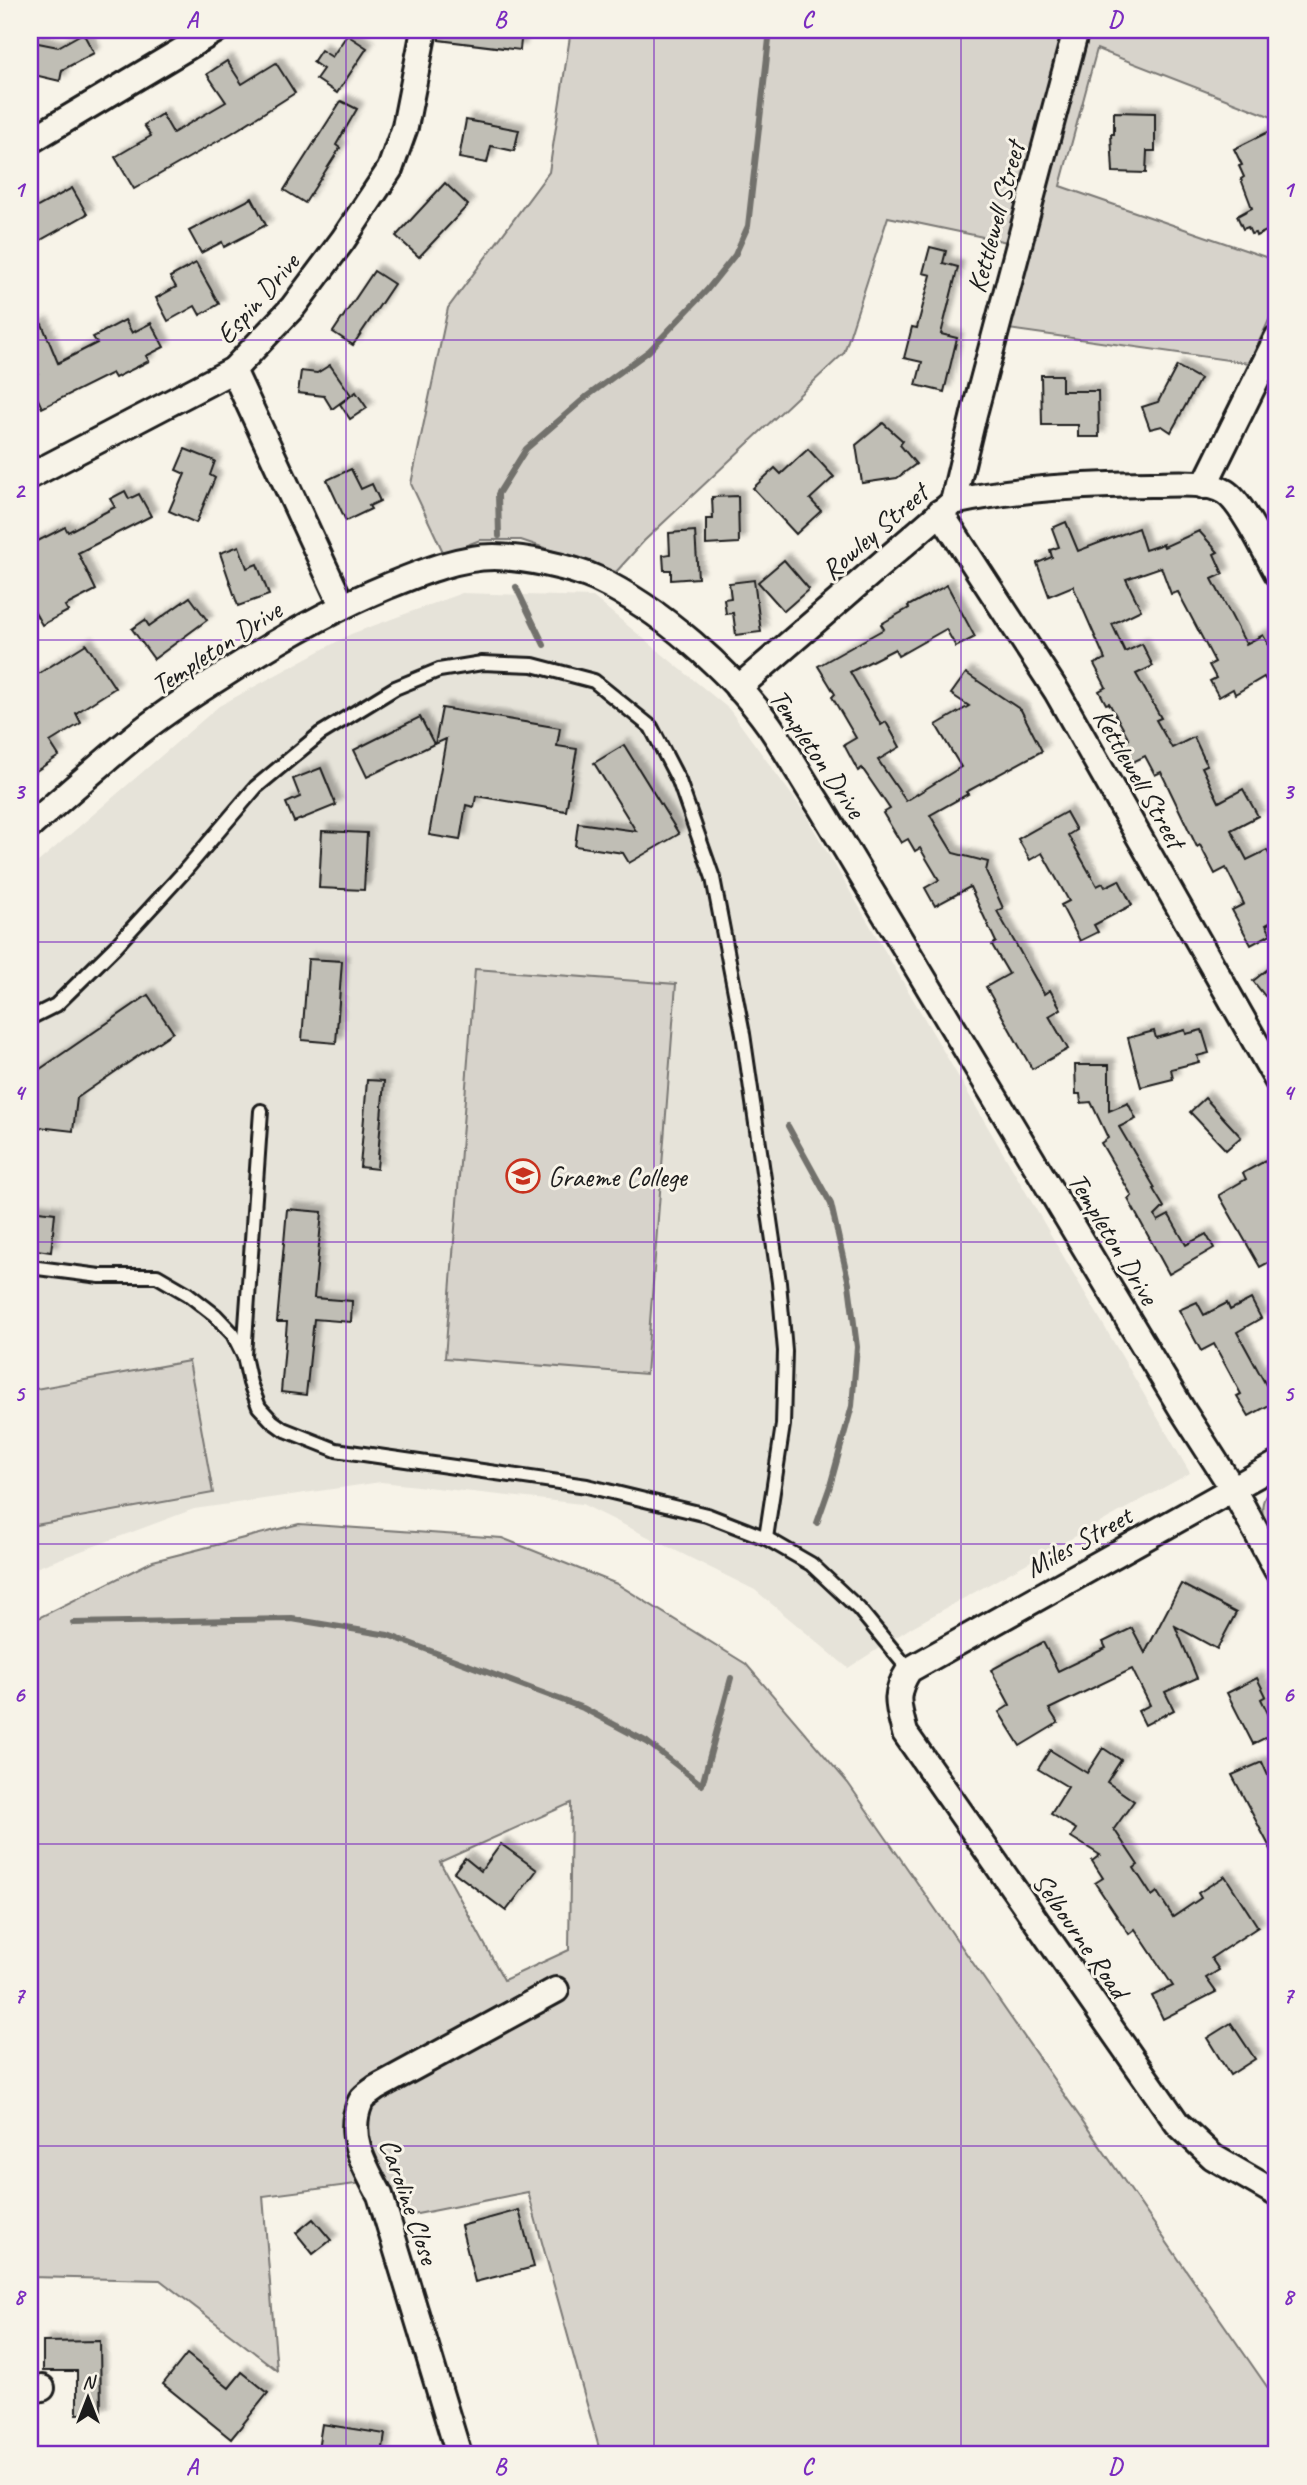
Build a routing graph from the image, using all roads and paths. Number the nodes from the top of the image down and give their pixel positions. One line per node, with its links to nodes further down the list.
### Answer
1 (216, 30): 4 (street)
2 (424, 30): 6 (street, Espin Drive)
3 (1076, 30): 9 (street, Kettlewell Street)
4 (30, 141)
5 (1277, 338): 8 (street)
6 (233, 370): 7 (street); 11 (street, Espin Drive)
7 (30, 476)
8 (1204, 486): 9 (street, Rowley Street); 10 (street)
9 (947, 507): 12 (street, Rowley Street); 15 (street, Kettlewell Street)
10 (1277, 573)
11 (342, 605): 12 (street, Templeton Drive); 13 (street, Templeton Drive)
12 (738, 688): 20 (street, Templeton Drive)
13 (30, 826)
14 (30, 1017): 21 (lane)
15 (1274, 1068)
16 (261, 1111): 18 (lane)
17 (30, 1267): 18 (lane)
18 (244, 1356): 21 (lane)
19 (1277, 1464): 20 (street, Miles Street)
20 (1233, 1489): 22 (street, Templeton Drive); 23 (street, Miles Street)
21 (766, 1538): 23 (lane)
22 (1277, 1570)
23 (909, 1670): 25 (street, Selbourne Road)
24 (556, 1990): 26 (street, Caroline Close)
25 (1277, 2194)
26 (459, 2455)

